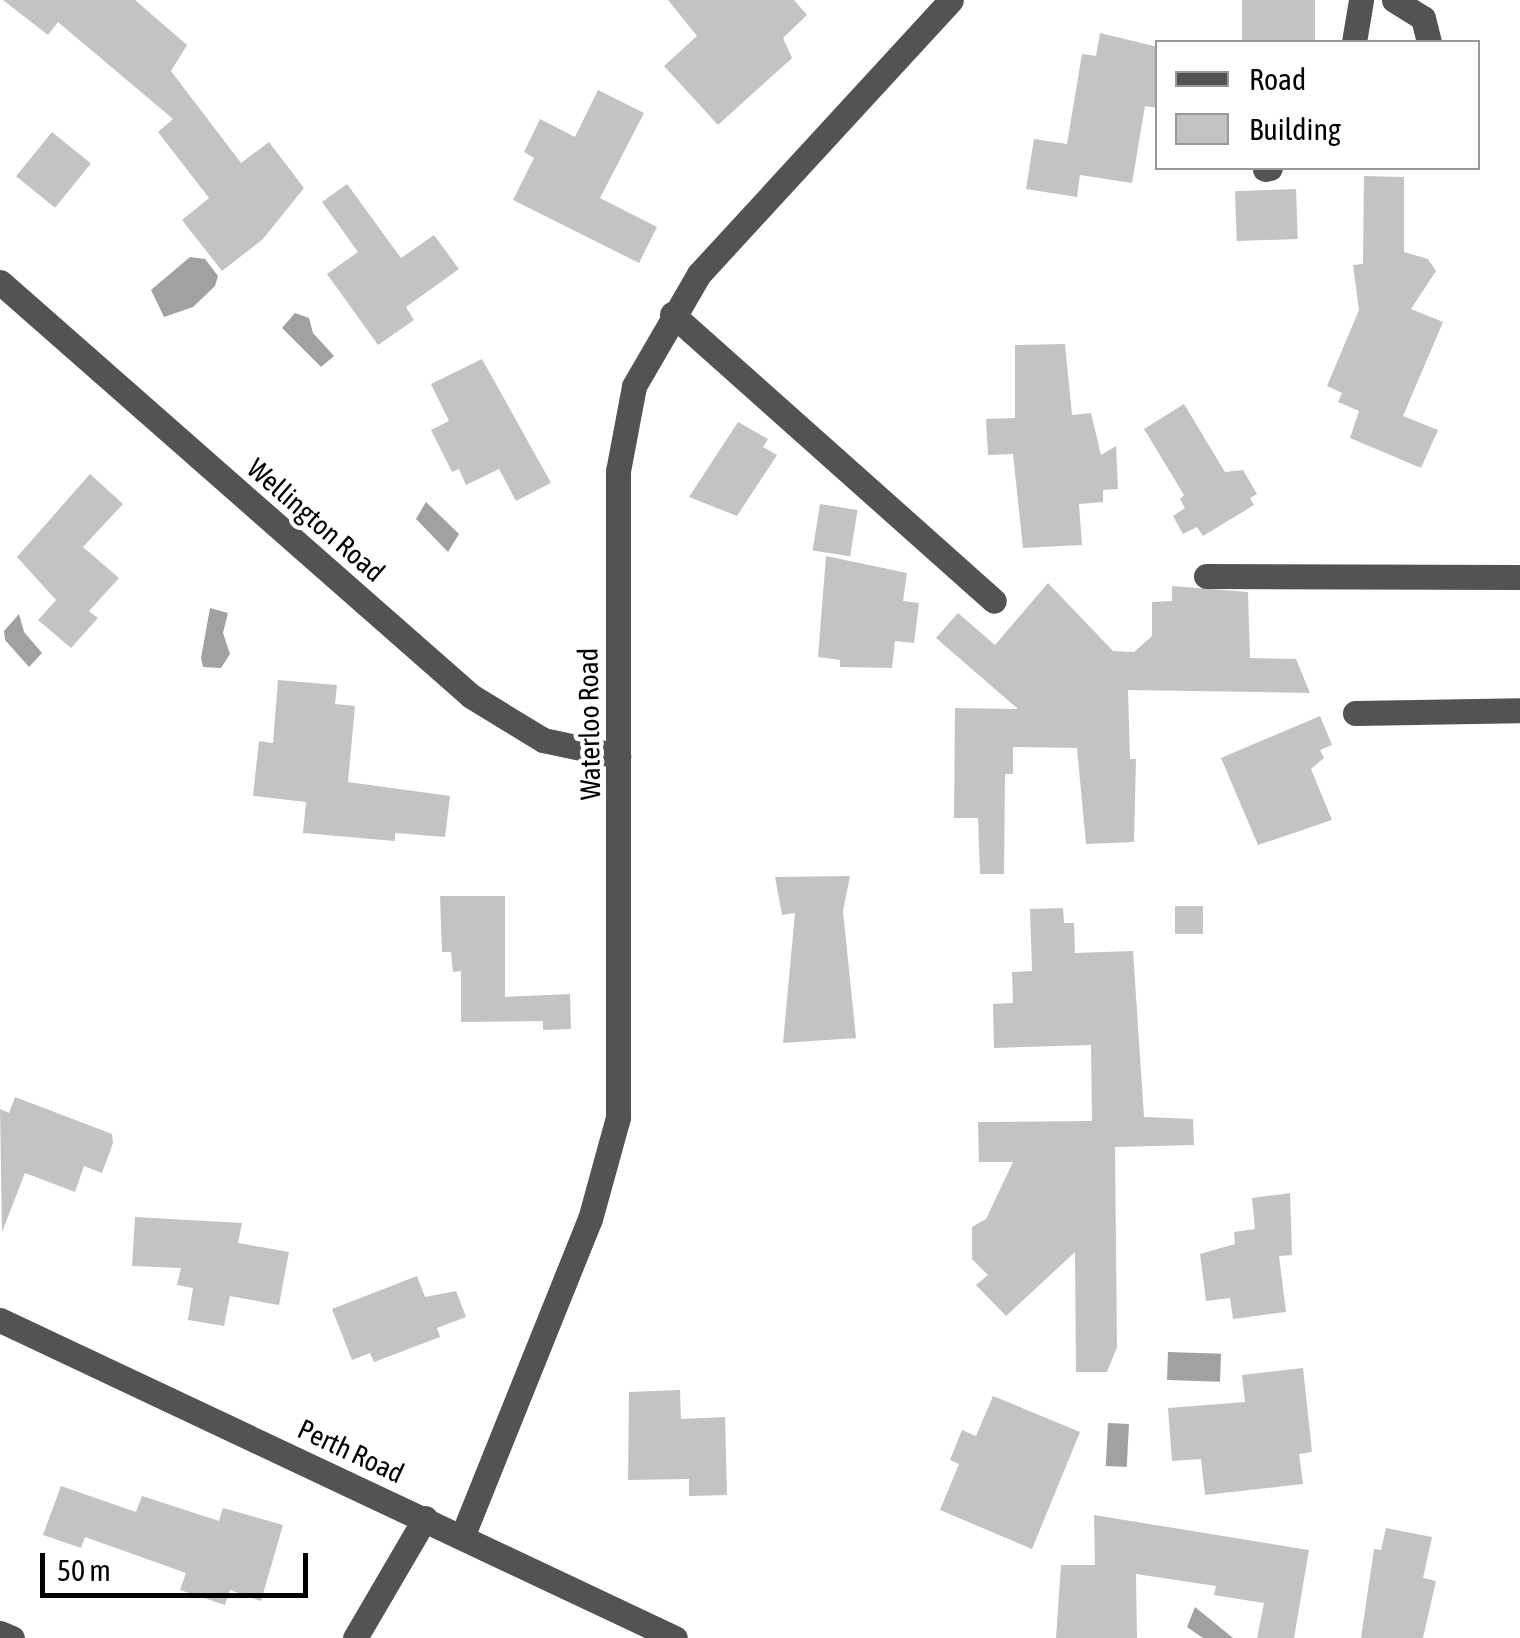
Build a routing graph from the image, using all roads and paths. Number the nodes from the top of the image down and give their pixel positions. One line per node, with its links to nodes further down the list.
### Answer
1 (951, 0): 7 (street, Waterloo Road)
2 (1361, 0): 4 (street)
3 (1394, 0): 5 (street)
4 (1354, 40)
5 (1429, 40)
6 (0, 282): 13 (street, Wellington Road)
7 (672, 314): 10 (street); 13 (street, Waterloo Road)
8 (1206, 576): 9 (street)
9 (1520, 577)
10 (994, 601)
11 (1520, 710): 12 (street)
12 (1355, 713)
13 (618, 756): 16 (street, Waterloo Road)
14 (0, 1320): 15 (street, Perth Road)
15 (425, 1518): 16 (street, Perth Road); 20 (street)
16 (462, 1537): 17 (street, Perth Road)
17 (645, 1632): 21 (street, Perth Road)
18 (0, 1633): 19 (street)
19 (12, 1638)
20 (355, 1638)
21 (675, 1638)

